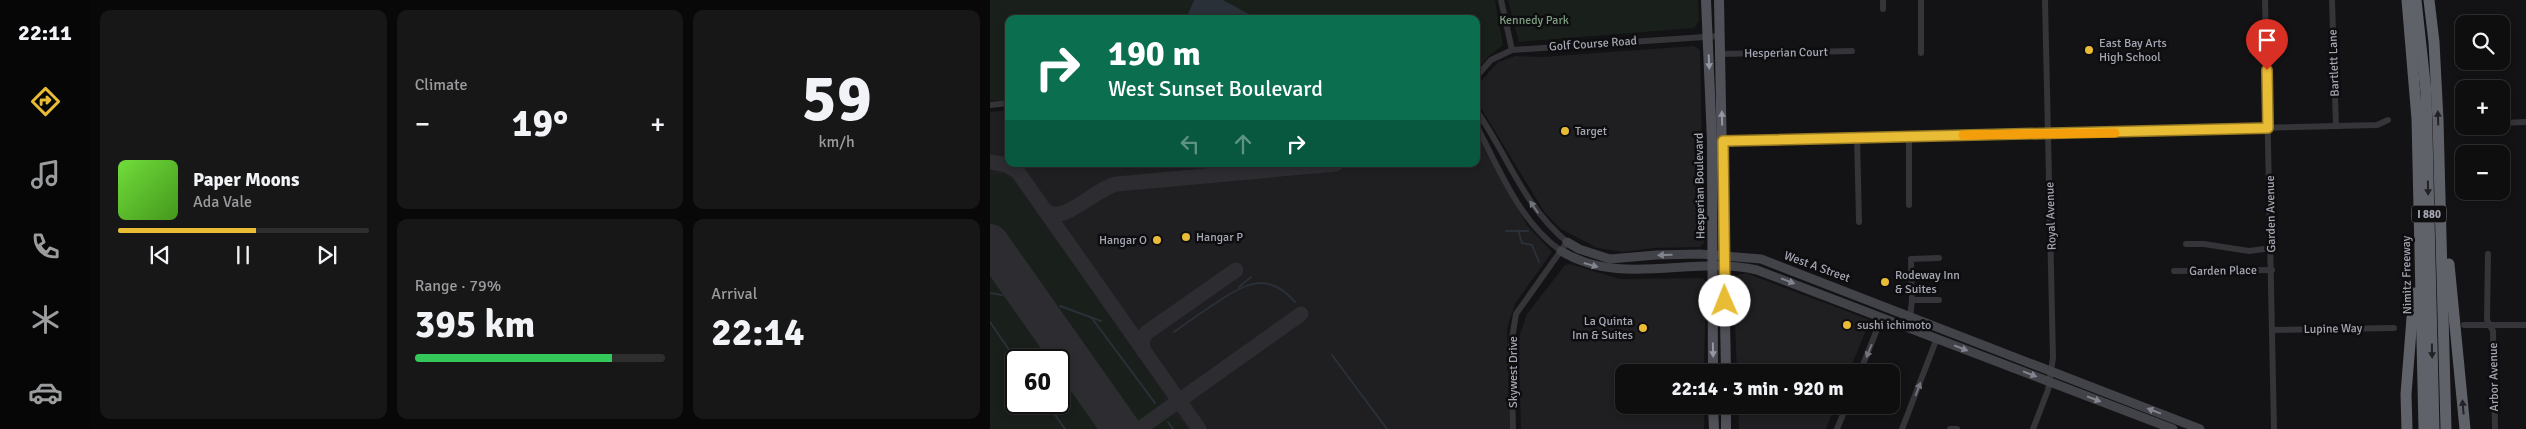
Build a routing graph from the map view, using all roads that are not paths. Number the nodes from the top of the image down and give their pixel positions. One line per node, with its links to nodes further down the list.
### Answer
1 (1501, 0): 15 (street)
2 (1706, 0): 13 (main road, Hesperian Boulevard)
3 (1719, 0): 14 (main road, Hesperian Boulevard)
4 (1883, 0): 12 (street)
5 (1921, 0): 17 (street)
6 (2044, 0): 29 (street, Royal Avenue)
7 (2265, 0): 27 (street, Garden Avenue)
8 (2332, 0): 26 (street, Bartlett Lane)
9 (2407, 0): 48 (highway, Nimitz Freeway / I 880)
10 (2416, 0): 87 (highway, I 880, one-way to 87)
11 (2429, 0): 33 (highway, I 880, one-way to 11)
12 (1883, 10)
13 (1708, 36): 14 (street, Golf Course Road); 15 (street, Golf Course Road); 32 (main road, Hesperian Boulevard, one-way to 32)
14 (1720, 36): 18 (main road, Hesperian Boulevard)
15 (1512, 50): 19 (street, Golf Course Road)
16 (1852, 51): 18 (street, Hesperian Court)
17 (1921, 53)
18 (1720, 54): 32 (main road, Hesperian Boulevard, one-way to 18)
19 (1480, 72)
20 (1005, 103): 21 (street)
21 (990, 105)
22 (1480, 117): 36 (street, West A Street, one-way to 22)
23 (2388, 120): 26 (street)
24 (2526, 122): 25 (street)
25 (2510, 123)
26 (2336, 126): 27 (street)
27 (2268, 128): 29 (street); 38 (street, Garden Avenue)
28 (1480, 132): 39 (street, West A Street)
29 (2049, 134): 30 (street); 67 (street, Royal Avenue)
30 (1909, 135): 31 (street); 34 (street)
31 (1857, 136): 32 (street); 35 (street)
32 (1717, 141): 41 (main road, Hesperian Boulevard); 42 (main road, Hesperian Boulevard)
33 (2440, 182): 88 (highway, I 880); 89 (highway, one-way to 33)
34 (1909, 205)
35 (1859, 222)
36 (1567, 242): 39 (street, Skywest Drive); 41 (main road, West A Street, one-way to 36)
37 (2186, 244): 38 (street)
38 (2272, 248): 46 (street, Garden Avenue)
39 (1561, 251): 44 (main road, West A Street, one-way to 44); 74 (street, Skywest Drive)
40 (2488, 254): 58 (street, Arbor Avenue)
41 (1713, 255): 42 (main road, West A Street); 44 (main road, Hesperian Boulevard)
42 (1724, 256): 45 (main road, Hesperian Boulevard); 51 (main road, West A Street)
43 (1939, 258): 50 (street)
44 (1713, 267): 45 (main road, West A Street); 64 (main road, Hesperian Boulevard, one-way to 64)
45 (1725, 267): 52 (main road, West A Street, one-way to 52); 65 (main road, Hesperian Boulevard)
46 (2272, 270): 47 (street, Garden Place); 62 (street, Garden Avenue)
47 (2174, 272)
48 (2420, 272): 73 (highway); 86 (highway, Nimitz Freeway / I 880)
49 (1940, 277): 50 (street)
50 (1912, 278): 53 (street)
51 (1832, 286): 52 (main road); 55 (main road, West A Street)
52 (1818, 293): 56 (main road, West A Street)
53 (1912, 300): 54 (street); 57 (street)
54 (1939, 300)
55 (1891, 310): 56 (main road); 57 (main road, West A Street)
56 (1882, 318): 63 (main road, West A Street); 66 (street, one-way to 66)
57 (1910, 318): 67 (main road, West A Street)
58 (2491, 325): 59 (street); 60 (street); 90 (street, Arbor Avenue)
59 (2526, 325)
60 (2464, 326)
61 (2394, 328): 62 (street, Lupine Way)
62 (2273, 330): 85 (street, Garden Avenue)
63 (1937, 338): 68 (main road, West A Street, one-way to 68); 79 (street, one-way to 63)
64 (1713, 364)
65 (1726, 364)
66 (1863, 364)
67 (2050, 372): 68 (street, Royal Avenue); 84 (main road, West A Street, one-way to 67)
68 (2049, 381): 82 (street, Royal Avenue); 83 (main road, West A Street, one-way to 83)
69 (1713, 414): 75 (main road)
70 (1726, 414): 76 (main road)
71 (1727, 414): 77 (street)
72 (1843, 414): 78 (street)
73 (2406, 425)
74 (1513, 429)
75 (1714, 429)
76 (1726, 429)
77 (1731, 429)
78 (1837, 429)
79 (1902, 429)
80 (1950, 429): 81 (street)
81 (1957, 429)
82 (2033, 429)
83 (2174, 429)
84 (2200, 429)
85 (2274, 429)
86 (2424, 429)
87 (2434, 429)
88 (2446, 429)
89 (2465, 429)
90 (2495, 429)

